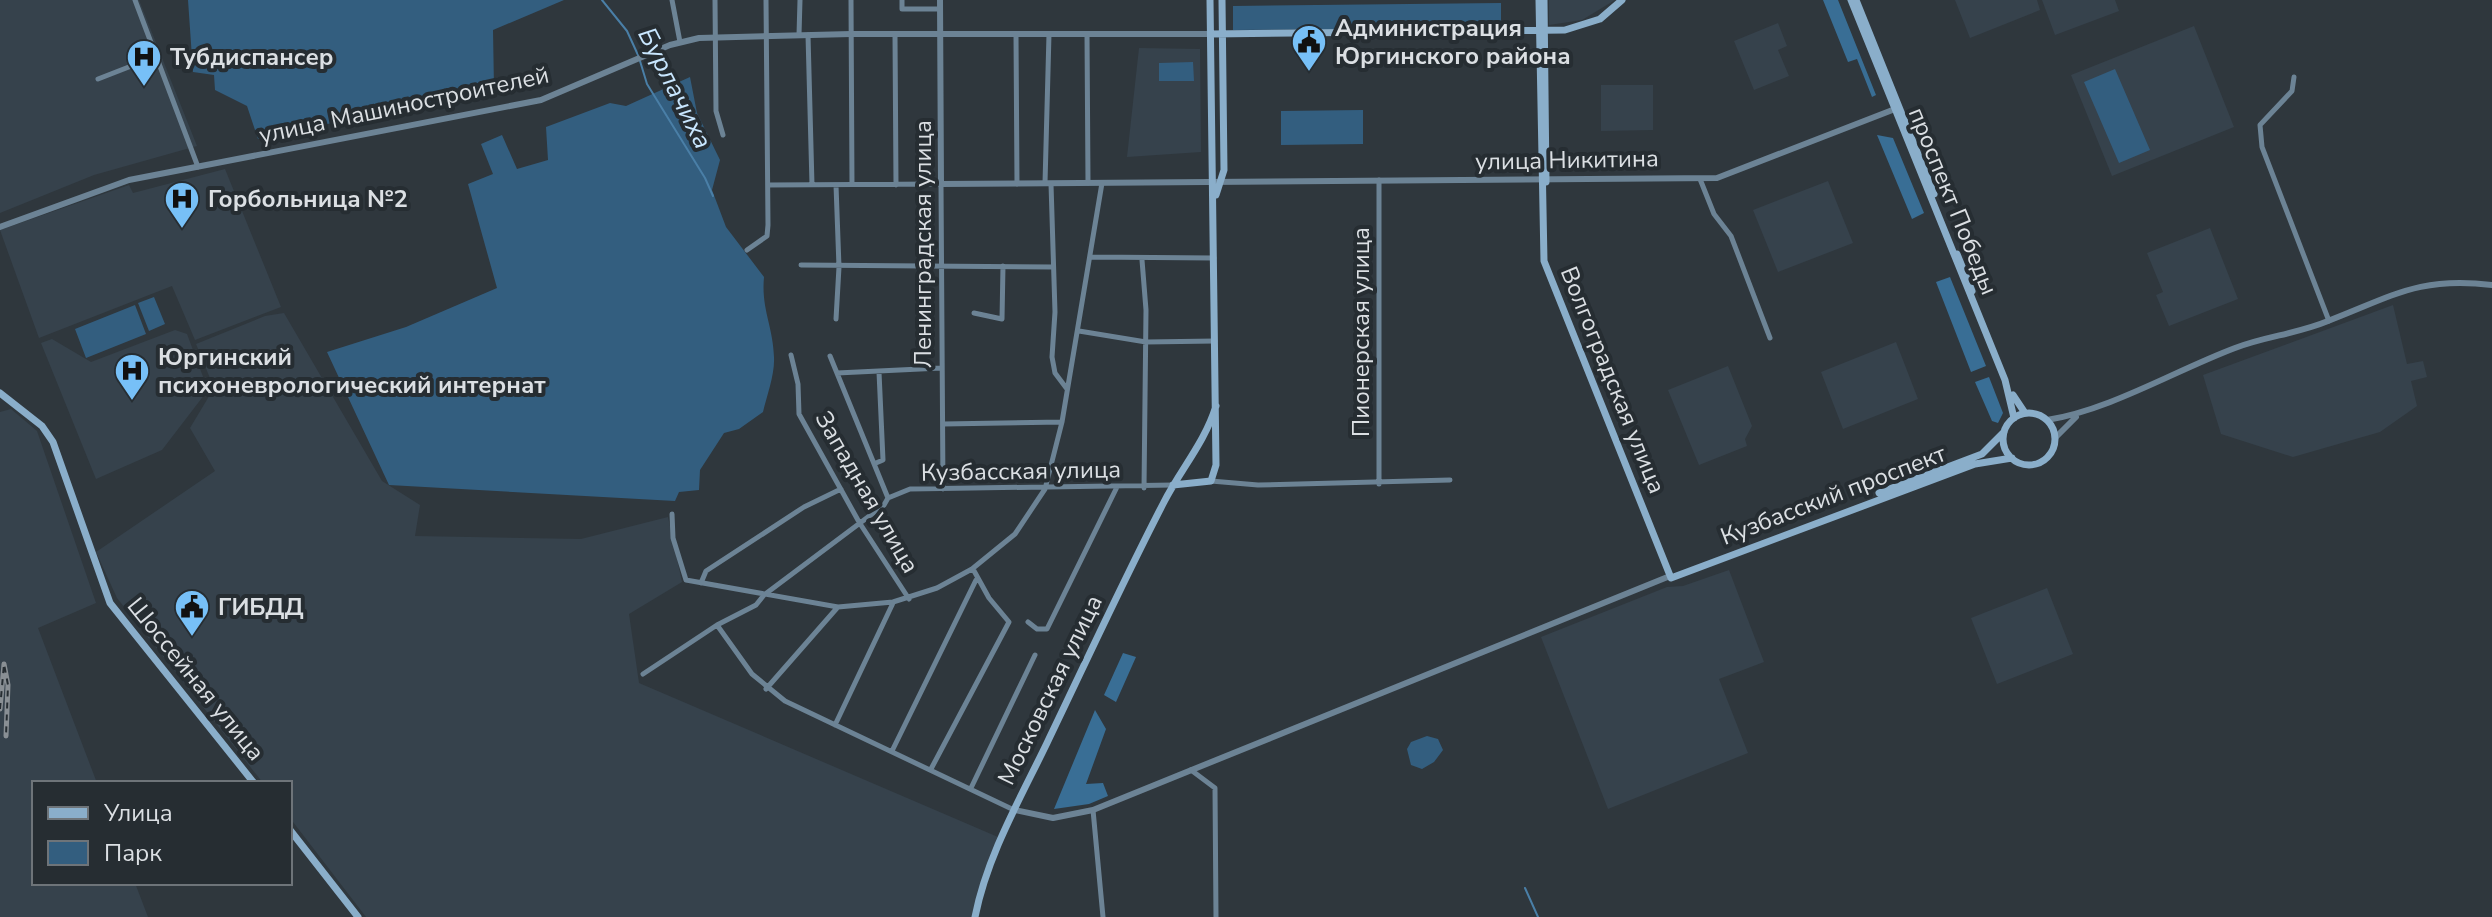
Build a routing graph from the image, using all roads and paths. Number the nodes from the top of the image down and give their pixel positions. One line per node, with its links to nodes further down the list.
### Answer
1 (135, 0): 28 (street)
2 (672, 0): 27 (street)
3 (715, 0): 26 (street)
4 (766, 0): 21 (street)
5 (800, 0): 22 (street)
6 (851, 0): 18 (street)
7 (902, 0): 14 (street)
8 (940, 0): 14 (street, Ленинградская улица)
9 (1210, 0): 16 (main road, Московская улица)
10 (1222, 0): 17 (main road)
11 (1542, 0): 15 (main road, Волгоградская улица)
12 (1620, 0): 15 (main road, улица Машиностроителей)
13 (1854, 0): 31 (main road, проспект Победы); 76 (main road)
14 (940, 9): 24 (street, Ленинградская улица)
15 (1542, 30): 17 (main road, улица Машиностроителей); 34 (main road, Волгоградская улица)
16 (1211, 33): 17 (main road, улица Машиностроителей); 20 (street, улица Машиностроителей); 37 (main road, Московская улица)
17 (1223, 33): 38 (main road)
18 (851, 34): 22 (street, улица Машиностроителей); 23 (street, улица Машиностроителей); 47 (street)
19 (1049, 34): 20 (street, улица Машиностроителей); 25 (street, улица Машиностроителей); 39 (street)
20 (1087, 34): 40 (street)
21 (766, 35): 22 (street, улица Машиностроителей); 26 (street, улица Машиностроителей); 44 (street)
22 (804, 35): 45 (street)
23 (895, 35): 24 (street, улица Машиностроителей); 48 (street)
24 (941, 35): 25 (street, улица Машиностроителей); 42 (street, Ленинградская улица)
25 (1016, 35): 43 (street)
26 (715, 36): 27 (street, улица Машиностроителей); 32 (street)
27 (680, 42): 33 (street, улица Машиностроителей)
28 (157, 56): 30 (street); 33 (street)
29 (2294, 77): 63 (street)
30 (98, 79)
31 (1895, 109): 35 (street, улица Никитина); 78 (main road, проспект Победы)
32 (723, 135)
33 (198, 167): 50 (street, улица Машиностроителей)
34 (1544, 179): 35 (street, улица Никитина); 36 (street, улица Никитина); 103 (main road, Волгоградская улица)
35 (1700, 179): 65 (street)
36 (1379, 180): 38 (street, улица Никитина); 91 (street, Пионерская улица)
37 (1211, 181): 38 (street, улица Никитина); 41 (street); 49 (main road, Московская улица)
38 (1224, 182): 49 (main road)
39 (1048, 183): 40 (street); 43 (street); 59 (street)
40 (1088, 183): 41 (street)
41 (1102, 183): 52 (street)
42 (941, 184): 43 (street); 48 (street); 58 (street, Ленинградская улица)
43 (1017, 184)
44 (768, 185): 45 (street); 51 (street)
45 (812, 185): 46 (street)
46 (836, 185): 47 (street); 57 (street)
47 (852, 185): 48 (street)
48 (896, 185)
49 (1215, 197): 53 (main road, Московская улица)
50 (0, 227)
51 (747, 250)
52 (1091, 257): 54 (street); 64 (street)
53 (1214, 258): 54 (street); 66 (main road, Московская улица)
54 (1142, 260): 67 (street)
55 (801, 265): 57 (street)
56 (1003, 266): 58 (street); 59 (street); 61 (street)
57 (839, 267): 58 (street); 62 (street)
58 (943, 267): 70 (street, Ленинградская улица)
59 (1053, 267): 73 (street)
60 (2492, 285): 63 (street)
61 (974, 313)
62 (836, 319)
63 (2329, 321): 77 (street)
64 (1079, 331): 67 (street); 73 (street)
65 (1770, 338)
66 (1215, 341): 67 (street); 75 (main road, Московская улица)
67 (1146, 342): 95 (street)
68 (791, 355): 96 (street, Западная улица)
69 (830, 356): 72 (street)
70 (941, 368): 71 (street); 81 (street, Ленинградская улица)
71 (879, 372): 72 (street); 87 (street)
72 (837, 373): 87 (street)
73 (1068, 390): 80 (street)
74 (0, 393): 119 (main road, Шоссейная улица)
75 (1216, 406): 84 (main road, Московская улица); 85 (main road, Московская улица)
76 (2025, 413): 78 (main road); 79 (main road)
77 (2079, 414): 79 (street); 83 (street)
78 (2014, 418): 82 (main road)
79 (2047, 420): 83 (main road)
80 (1062, 422): 81 (street); 98 (street)
81 (943, 424): 97 (street, Ленинградская улица)
82 (2004, 432): 86 (main road); 103 (main road)
83 (2055, 438): 86 (main road)
84 (1201, 443): 85 (main road); 88 (main road, Московская улица)
85 (1217, 444): 90 (main road, Московская улица)
86 (2012, 458): 103 (main road, Кузбасский проспект)
87 (876, 463): 99 (street)
88 (1181, 472): 92 (main road, Московская улица); 93 (main road)
89 (1450, 480): 91 (street)
90 (1211, 481): 91 (street); 93 (main road)
91 (1379, 484)
92 (1173, 485): 93 (main road); 95 (street, Кузбасская улица); 121 (main road, Московская улица)
93 (1188, 485)
94 (1117, 487): 95 (street, Кузбасская улица); 98 (street, Кузбасская улица); 110 (street)
95 (1144, 488)
96 (841, 489): 101 (street, Западная улица); 105 (street)
97 (943, 489): 98 (street, Кузбасская улица); 99 (street, Кузбасская улица)
98 (1045, 489): 102 (street)
99 (888, 498): 101 (street, Кузбасская улица)
100 (672, 514): 105 (street)
101 (859, 522): 106 (street, Кузбасская улица); 107 (street, Западная улица)
102 (972, 569): 104 (street); 107 (street)
103 (1672, 576): 118 (street)
104 (977, 578): 116 (street); 117 (street)
105 (701, 583): 106 (street)
106 (764, 595): 109 (street); 111 (street, Кузбасская улица)
107 (909, 599): 108 (street)
108 (893, 602): 109 (street); 115 (street, Западная улица)
109 (838, 607): 114 (street)
110 (1028, 622)
111 (717, 625): 113 (street, Кузбасская улица); 114 (street)
112 (1035, 655): 120 (street)
113 (643, 674)
114 (766, 689): 115 (street)
115 (835, 725): 116 (street)
116 (892, 751): 117 (street)
117 (931, 769): 120 (street)
118 (1191, 770): 122 (street); 127 (street)
119 (252, 781)
120 (971, 788): 121 (street)
121 (1015, 810): 122 (street); 125 (main road, Московская улица)
122 (1093, 810): 126 (street)
123 (292, 833): 124 (main road)
124 (358, 917)
125 (975, 917)
126 (1103, 917)
127 (1216, 917)

